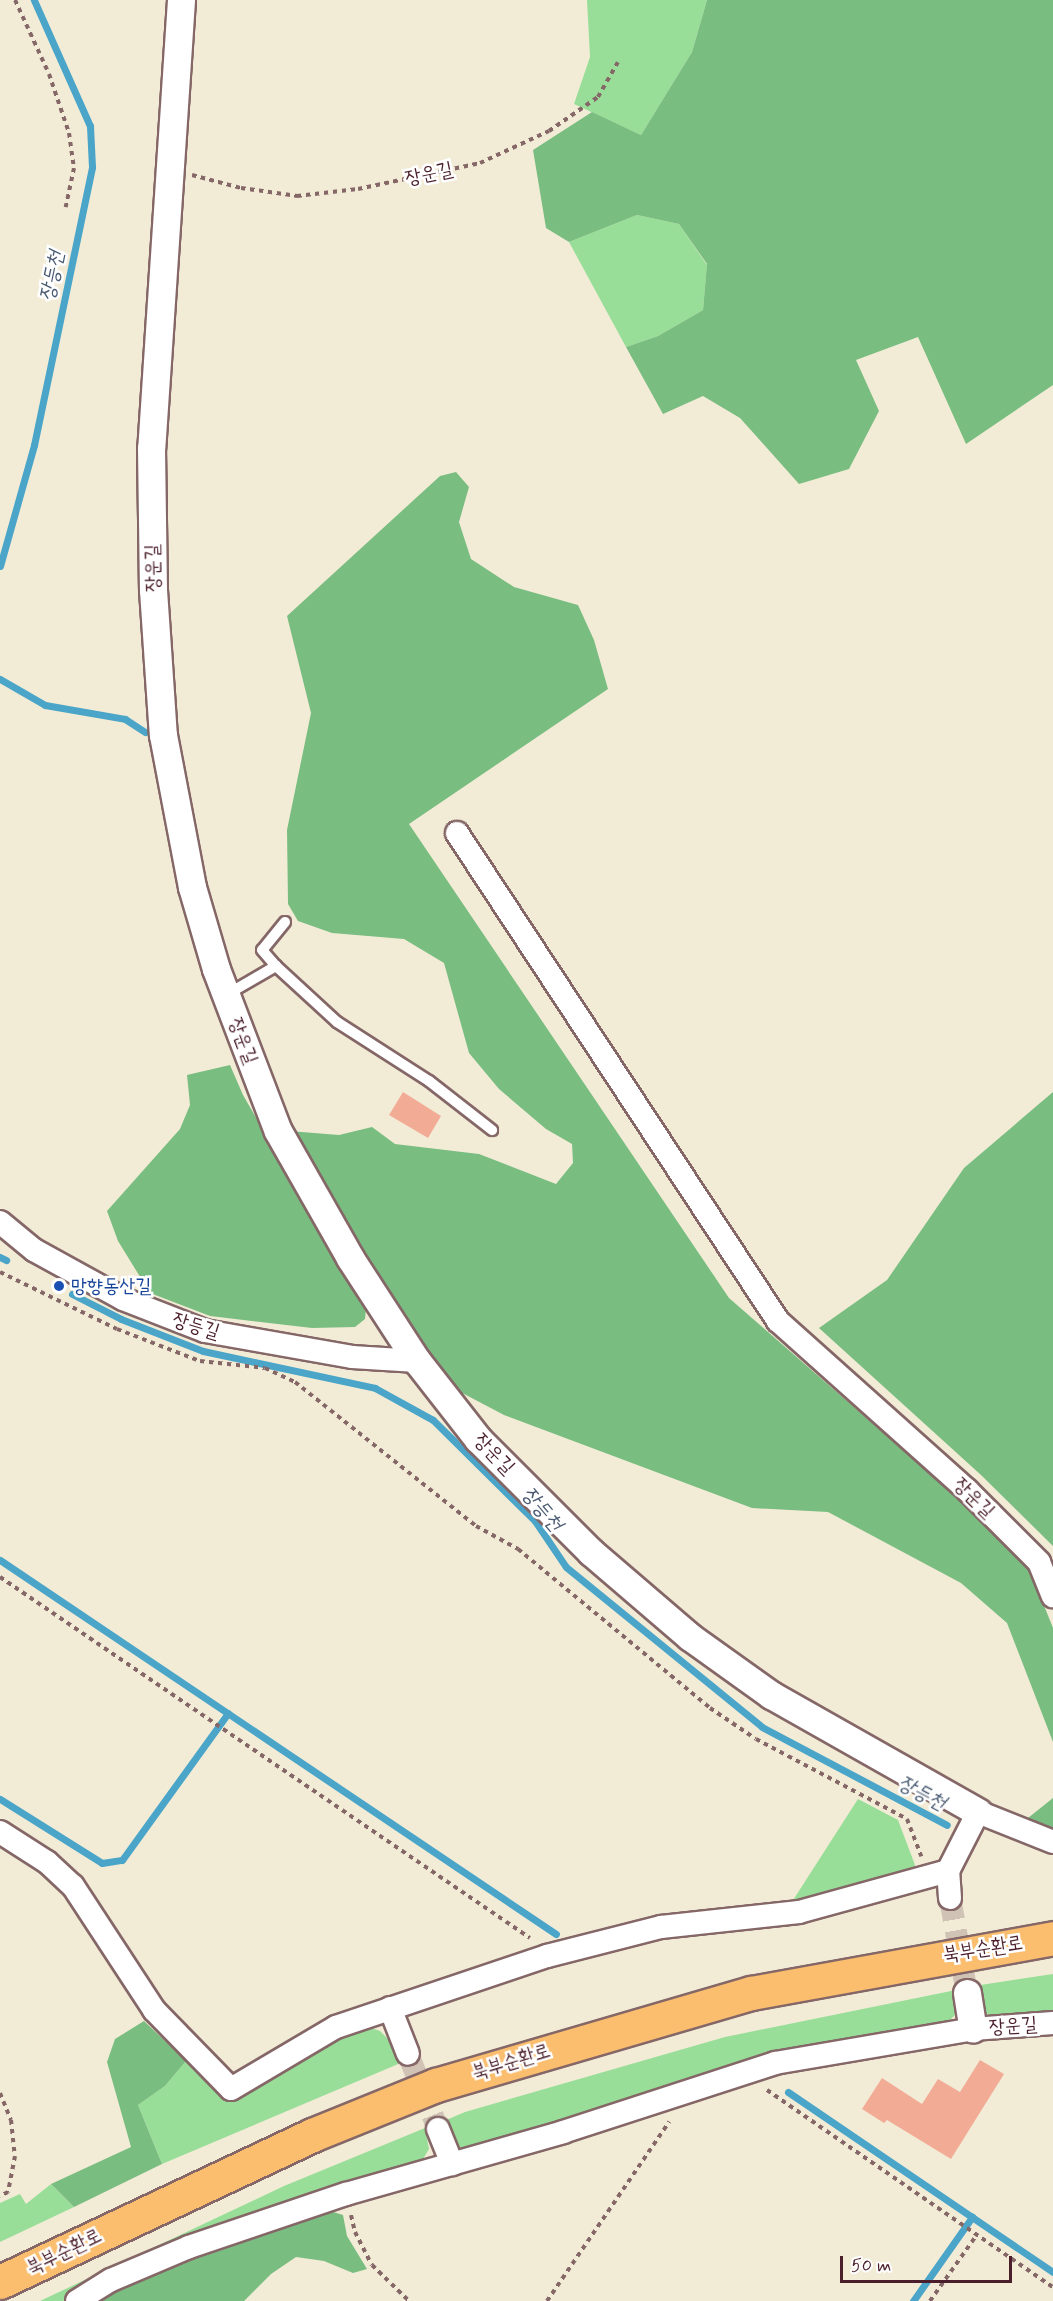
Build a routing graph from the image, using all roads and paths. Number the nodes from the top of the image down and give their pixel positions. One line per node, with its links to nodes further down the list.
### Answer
1 (15, 0): 5 (path)
2 (181, 0): 4 (street, 장운길)
3 (618, 62): 4 (path, 장운길)
4 (171, 170): 9 (street, 장운길)
5 (66, 207)
6 (457, 833): 15 (street, 장운길)
7 (285, 922): 8 (lane)
8 (276, 966): 9 (lane, 장운길); 10 (lane)
9 (226, 995): 13 (street, 장운길)
10 (492, 1130)
11 (0, 1222): 13 (street, 장등길)
12 (0, 1272): 19 (path)
13 (417, 1361): 16 (street, 장운길)
14 (0, 1577): 22 (path)
15 (1053, 1596)
16 (978, 1812): 18 (street, 장운길); 19 (street)
17 (0, 1832): 24 (street)
18 (1053, 1842)
19 (948, 1871): 20 (street); 22 (street)
20 (950, 1898)
21 (1053, 1938): 36 (main road, 북부순환로)
22 (547, 1956): 24 (street)
23 (967, 1993): 26 (street, 장운길)
24 (390, 2008): 27 (street)
25 (1053, 2023): 26 (street, 장운길)
26 (973, 2029): 28 (street)
27 (408, 2054)
28 (743, 2073): 30 (street); 35 (path)
29 (0, 2093): 34 (path)
30 (675, 2095): 32 (street); 40 (path)
31 (438, 2129): 32 (street)
32 (452, 2164): 33 (street)
33 (346, 2194): 38 (street); 39 (path)
34 (0, 2196)
35 (976, 2236): 37 (path); 41 (path)
36 (0, 2282)
37 (1053, 2287)
38 (77, 2301)
39 (408, 2301)
40 (547, 2301)
41 (930, 2301)

